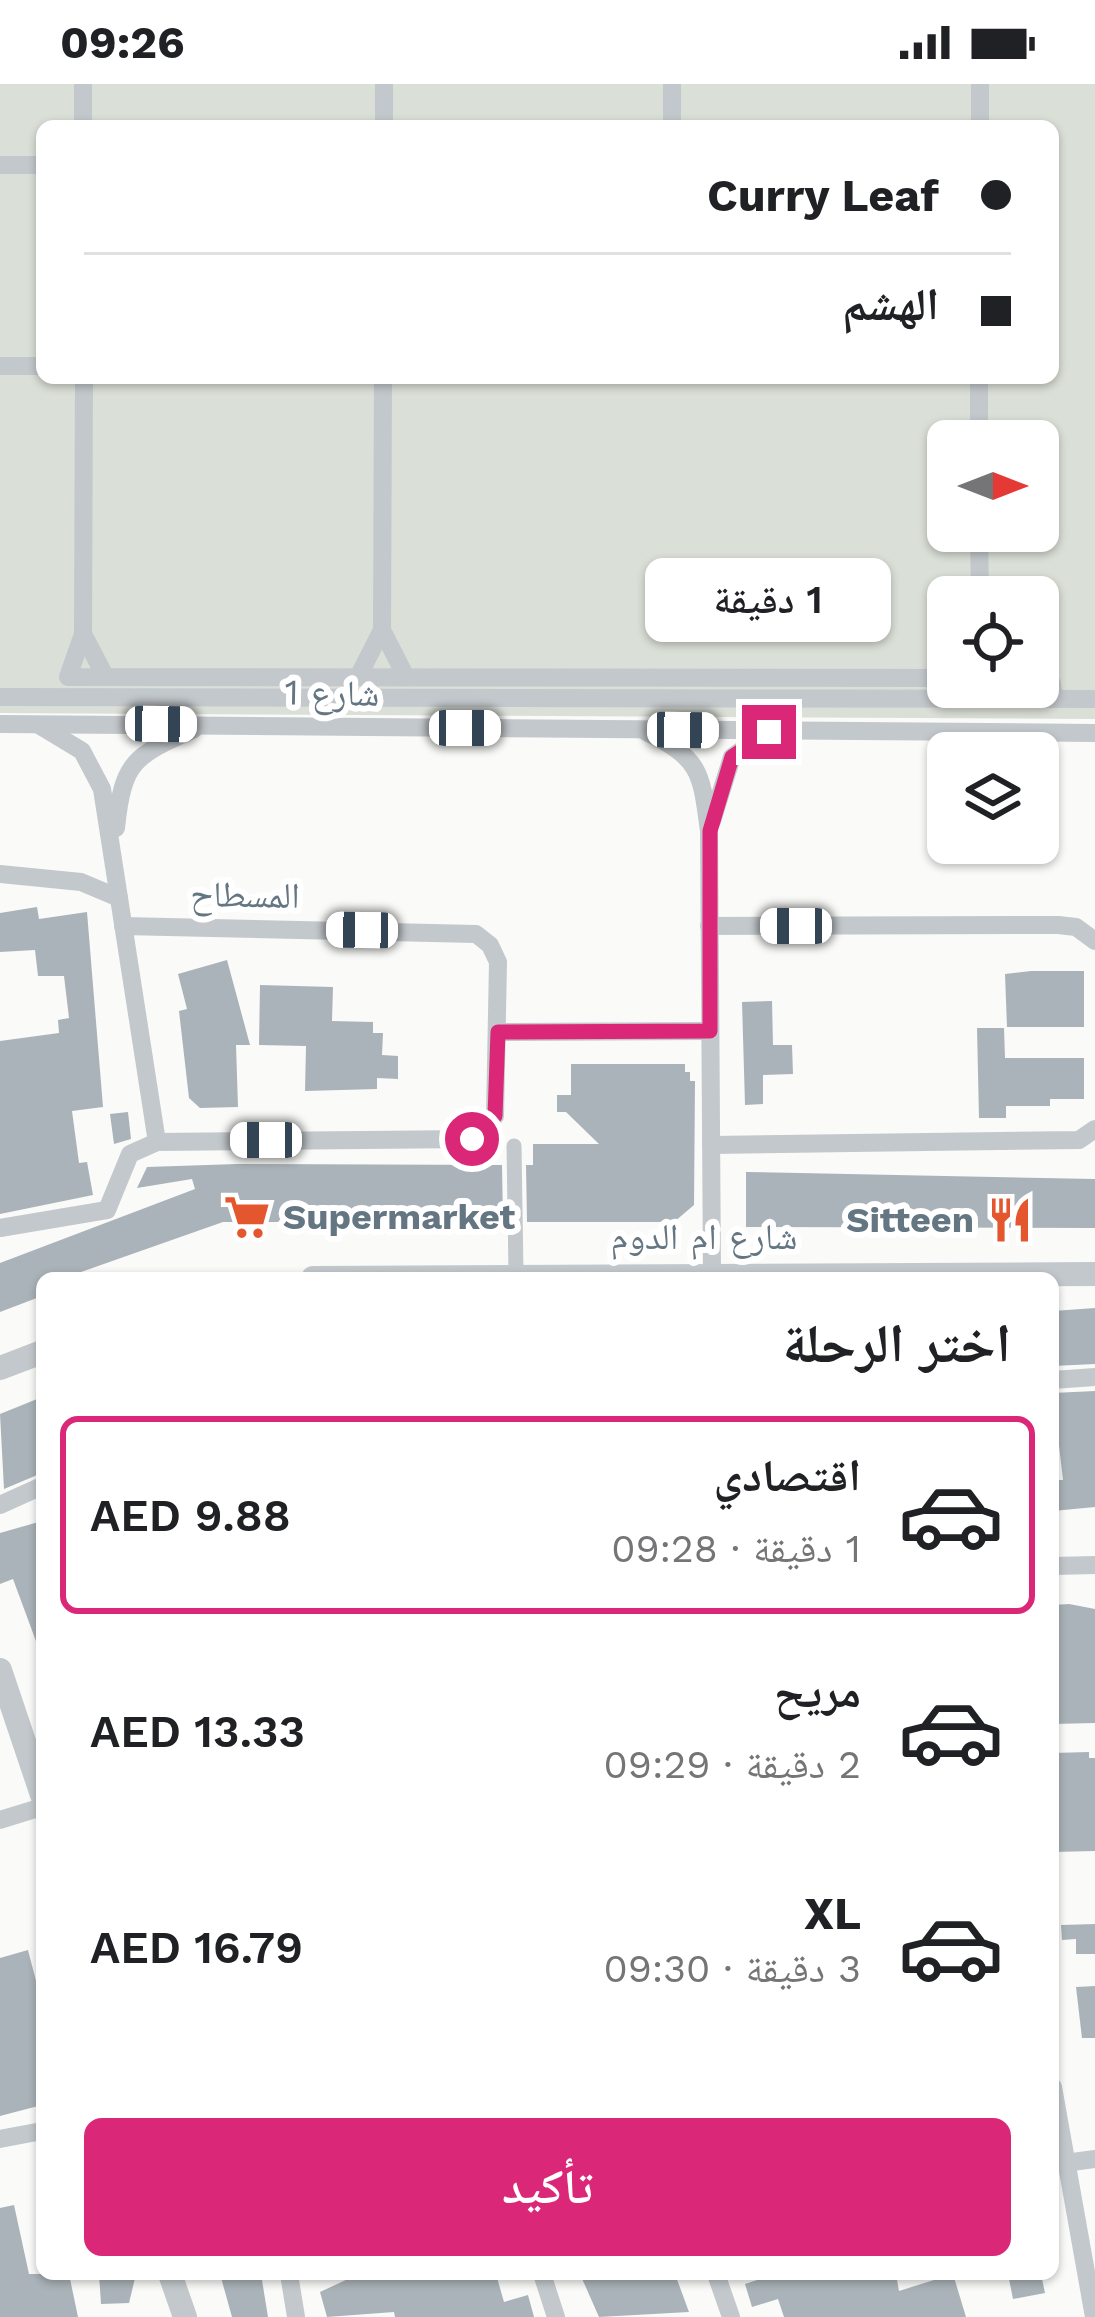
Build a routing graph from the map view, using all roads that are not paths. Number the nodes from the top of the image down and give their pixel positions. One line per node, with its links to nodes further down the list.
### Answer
1 (83, 84): 5 (street)
2 (384, 84): 6 (street)
3 (672, 84): 7 (street)
4 (980, 84): 8 (street)
5 (83, 120)
6 (384, 120)
7 (672, 120)
8 (980, 120)
9 (0, 165): 10 (street)
10 (36, 165)
11 (0, 366): 12 (street)
12 (36, 366)
13 (85, 384): 18 (street)
14 (383, 384): 17 (street)
15 (979, 384): 16 (street)
16 (979, 420)
17 (382, 630): 20 (street); 21 (street)
18 (83, 634): 19 (street); 19 (street, شارع 1)
19 (105, 676): 20 (street, شارع 1)
20 (358, 676): 21 (street, شارع 1)
21 (406, 676): 22 (street, شارع 1)
22 (927, 678)
23 (0, 698): 24 (street, شارع 1)
24 (927, 699)
25 (1059, 699): 26 (street, شارع 1)
26 (1095, 699)
27 (37, 723): 28 (street, شارع 1); 29 (street, شارع 1); 34 (street)
28 (0, 724)
29 (202, 725): 30 (street, شارع 1); 34 (street)
30 (640, 730): 31 (street, شارع 1); 33 (street)
31 (769, 732): 32 (street, شارع 1); 33 (street)
32 (1095, 733)
33 (710, 831): 38 (street)
34 (113, 851): 36 (street)
35 (0, 874): 36 (street)
36 (119, 898): 37 (street)
37 (123, 926): 41 (street, المسطاح); 43 (street)
38 (710, 926): 39 (street); 40 (street)
39 (1095, 941)
40 (710, 1031): 41 (street); 44 (street)
41 (498, 1032): 43 (street, المسطاح)
42 (1095, 1130): 44 (street)
43 (157, 1142): 46 (street)
44 (711, 1145): 48 (street)
45 (514, 1146): 47 (street)
46 (0, 1228)
47 (515, 1272)
48 (712, 1272)
49 (1095, 1274): 50 (street, شارع ام الدوم)
50 (1059, 1275)
51 (36, 1354): 52 (street)
52 (0, 1368)
53 (1095, 1377): 54 (street)
54 (1059, 1380)
55 (36, 1489): 56 (street)
56 (0, 1505)
57 (1095, 1564): 58 (street)
58 (1059, 1566)
59 (0, 1670): 60 (street)
60 (36, 1778)
61 (36, 1809): 62 (street)
62 (0, 1820)
63 (1059, 2125): 67 (street)
64 (36, 2133): 65 (street)
65 (0, 2139)
66 (1095, 2159): 67 (street)
67 (1065, 2163): 76 (street)
68 (172, 2280): 72 (street)
69 (290, 2280): 73 (street)
70 (544, 2280): 74 (street)
71 (718, 2280): 75 (street)
72 (185, 2317)
73 (296, 2317)
74 (556, 2317)
75 (731, 2317)
76 (1094, 2317)

